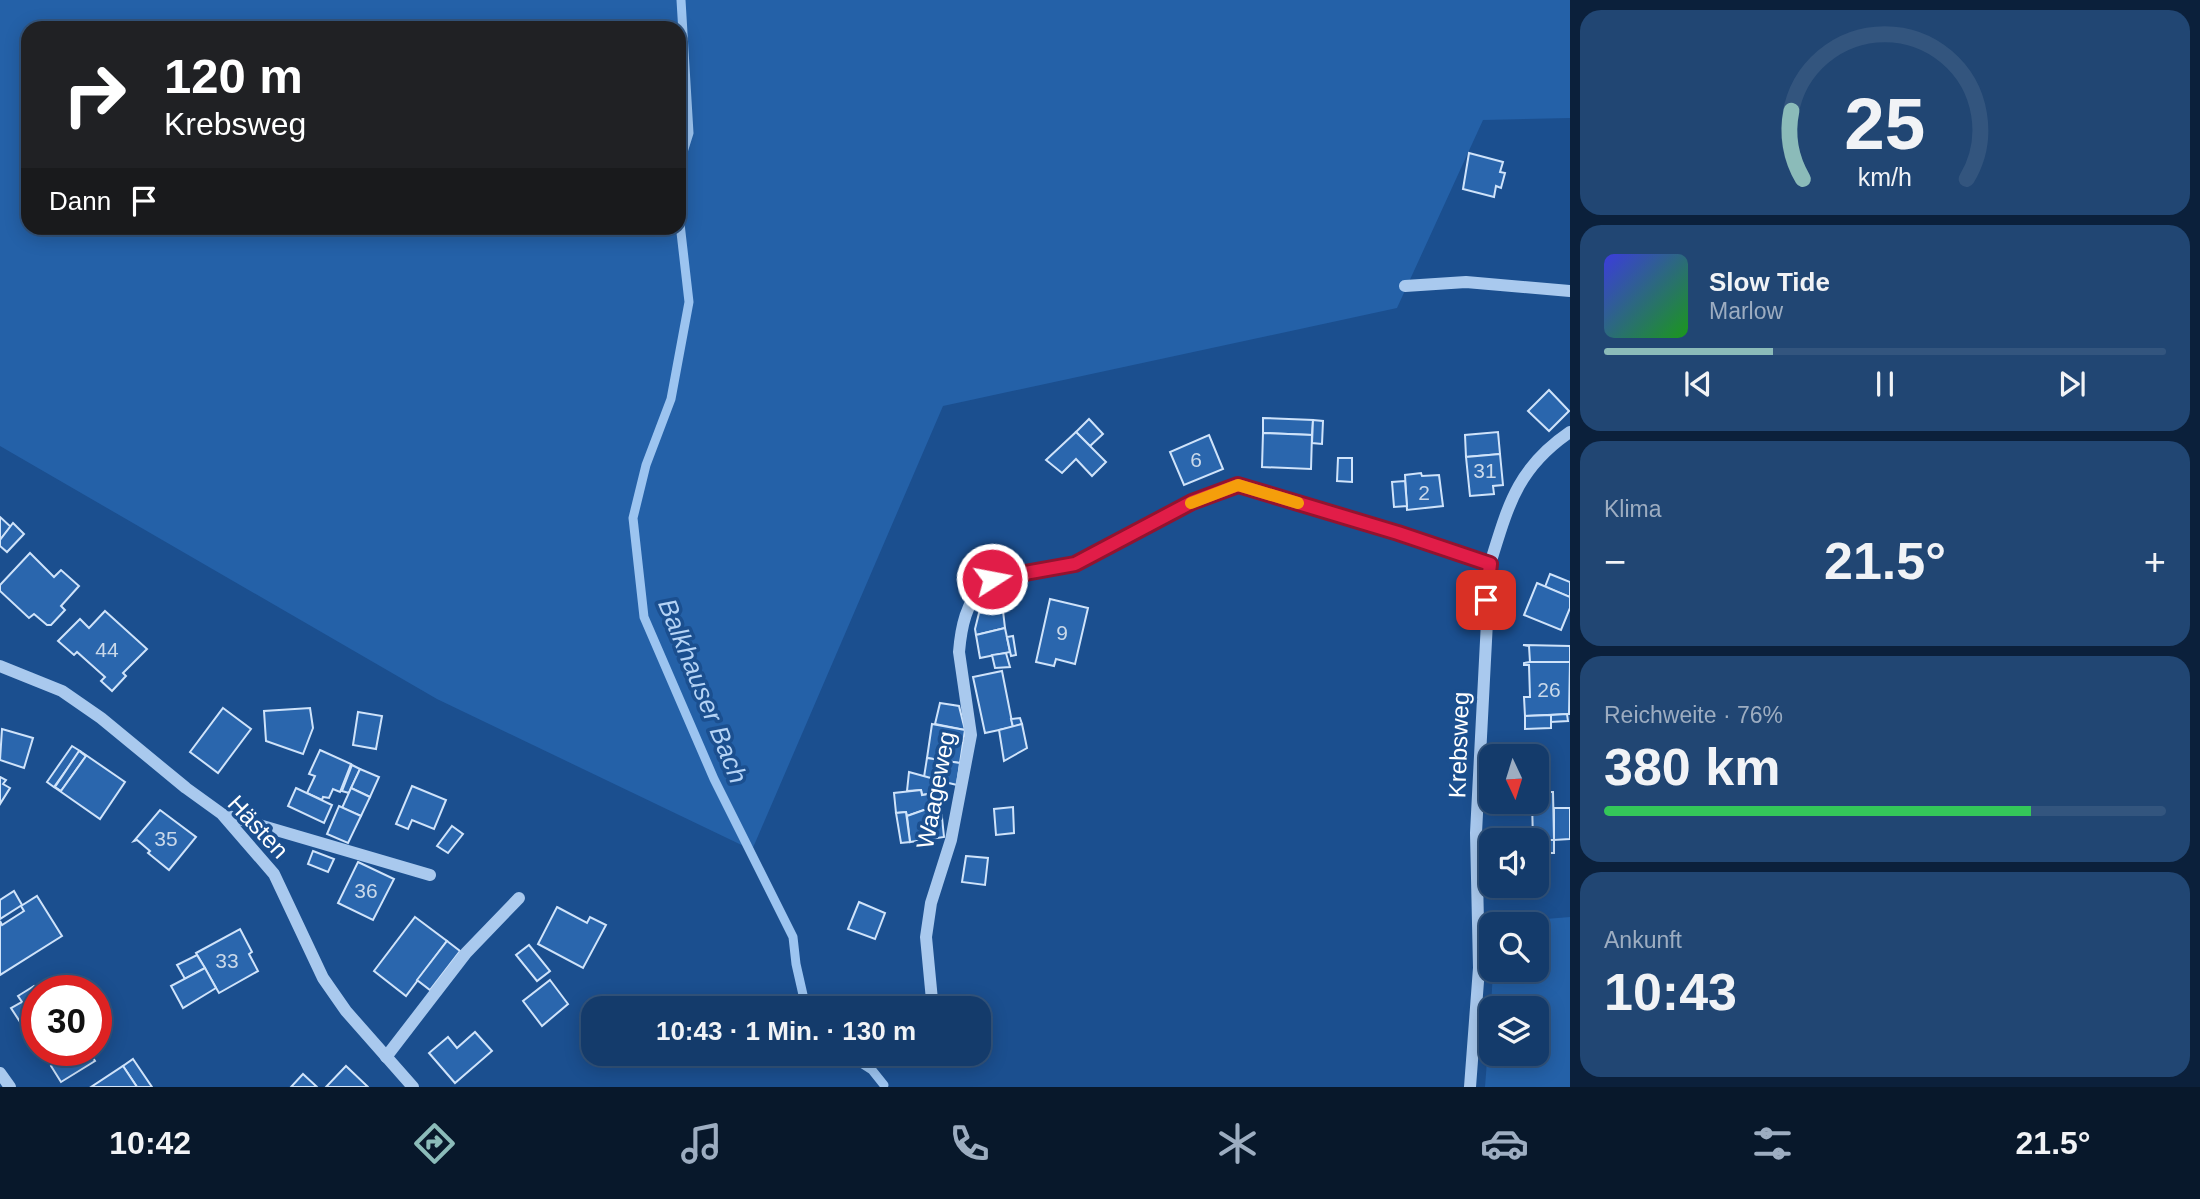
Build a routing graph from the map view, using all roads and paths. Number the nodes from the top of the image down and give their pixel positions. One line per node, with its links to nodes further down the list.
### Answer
1 (1405, 286): 2 (street)
2 (1570, 291)
3 (1570, 432): 4 (street, Krebsweg)
4 (1490, 564): 9 (street, Waageweg); 14 (street, Krebsweg)
5 (0, 666): 6 (street, Hästen)
6 (222, 814): 7 (street); 10 (street, Hästen)
7 (430, 875)
8 (519, 898): 10 (street)
9 (932, 996)
10 (386, 1057): 13 (street, Hästen)
11 (0, 1073): 12 (street)
12 (10, 1087)
13 (413, 1087)
14 (1471, 1087)

